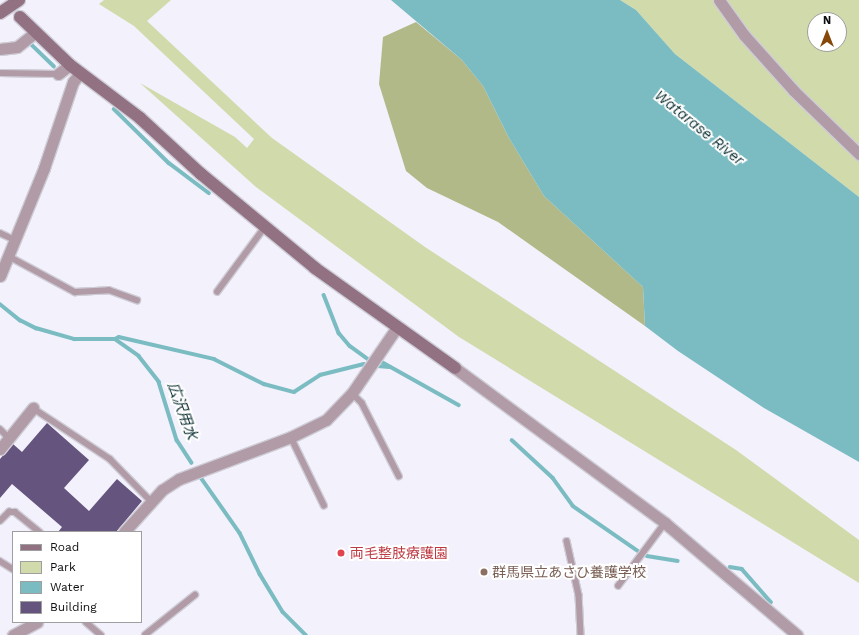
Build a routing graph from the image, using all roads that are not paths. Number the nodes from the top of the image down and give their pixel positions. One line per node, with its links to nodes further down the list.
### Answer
1 (19, 0): 3 (street)
2 (719, 0): 11 (street)
3 (0, 13)
4 (20, 17): 5 (street)
5 (34, 33): 6 (street); 7 (street)
6 (0, 49)
7 (70, 65): 9 (street); 10 (street)
8 (0, 73): 10 (lane)
9 (80, 73): 12 (street); 14 (street)
10 (58, 74)
11 (859, 154)
12 (266, 227): 17 (lane); 19 (street)
13 (0, 233): 14 (lane)
14 (15, 240): 15 (street)
15 (10, 257): 16 (street); 18 (lane)
16 (0, 276)
17 (217, 292)
18 (137, 300)
19 (397, 327): 20 (street); 21 (street)
20 (455, 368): 31 (street)
21 (352, 393): 24 (street); 27 (lane)
22 (33, 408): 25 (street); 28 (lane)
23 (0, 429): 25 (lane)
24 (291, 437): 28 (street); 29 (lane)
25 (9, 438): 26 (street)
26 (0, 449)
27 (399, 476)
28 (151, 501): 33 (street)
29 (324, 505)
30 (0, 521): 32 (lane)
31 (665, 523): 37 (lane); 45 (street)
32 (39, 531)
33 (125, 531)
34 (567, 541): 44 (lane)
35 (0, 560): 36 (lane)
36 (12, 568)
37 (618, 586)
38 (195, 595): 43 (lane)
39 (36, 623): 41 (street)
40 (87, 623): 42 (lane)
41 (13, 635)
42 (101, 635)
43 (145, 635)
44 (581, 635)
45 (797, 635)

